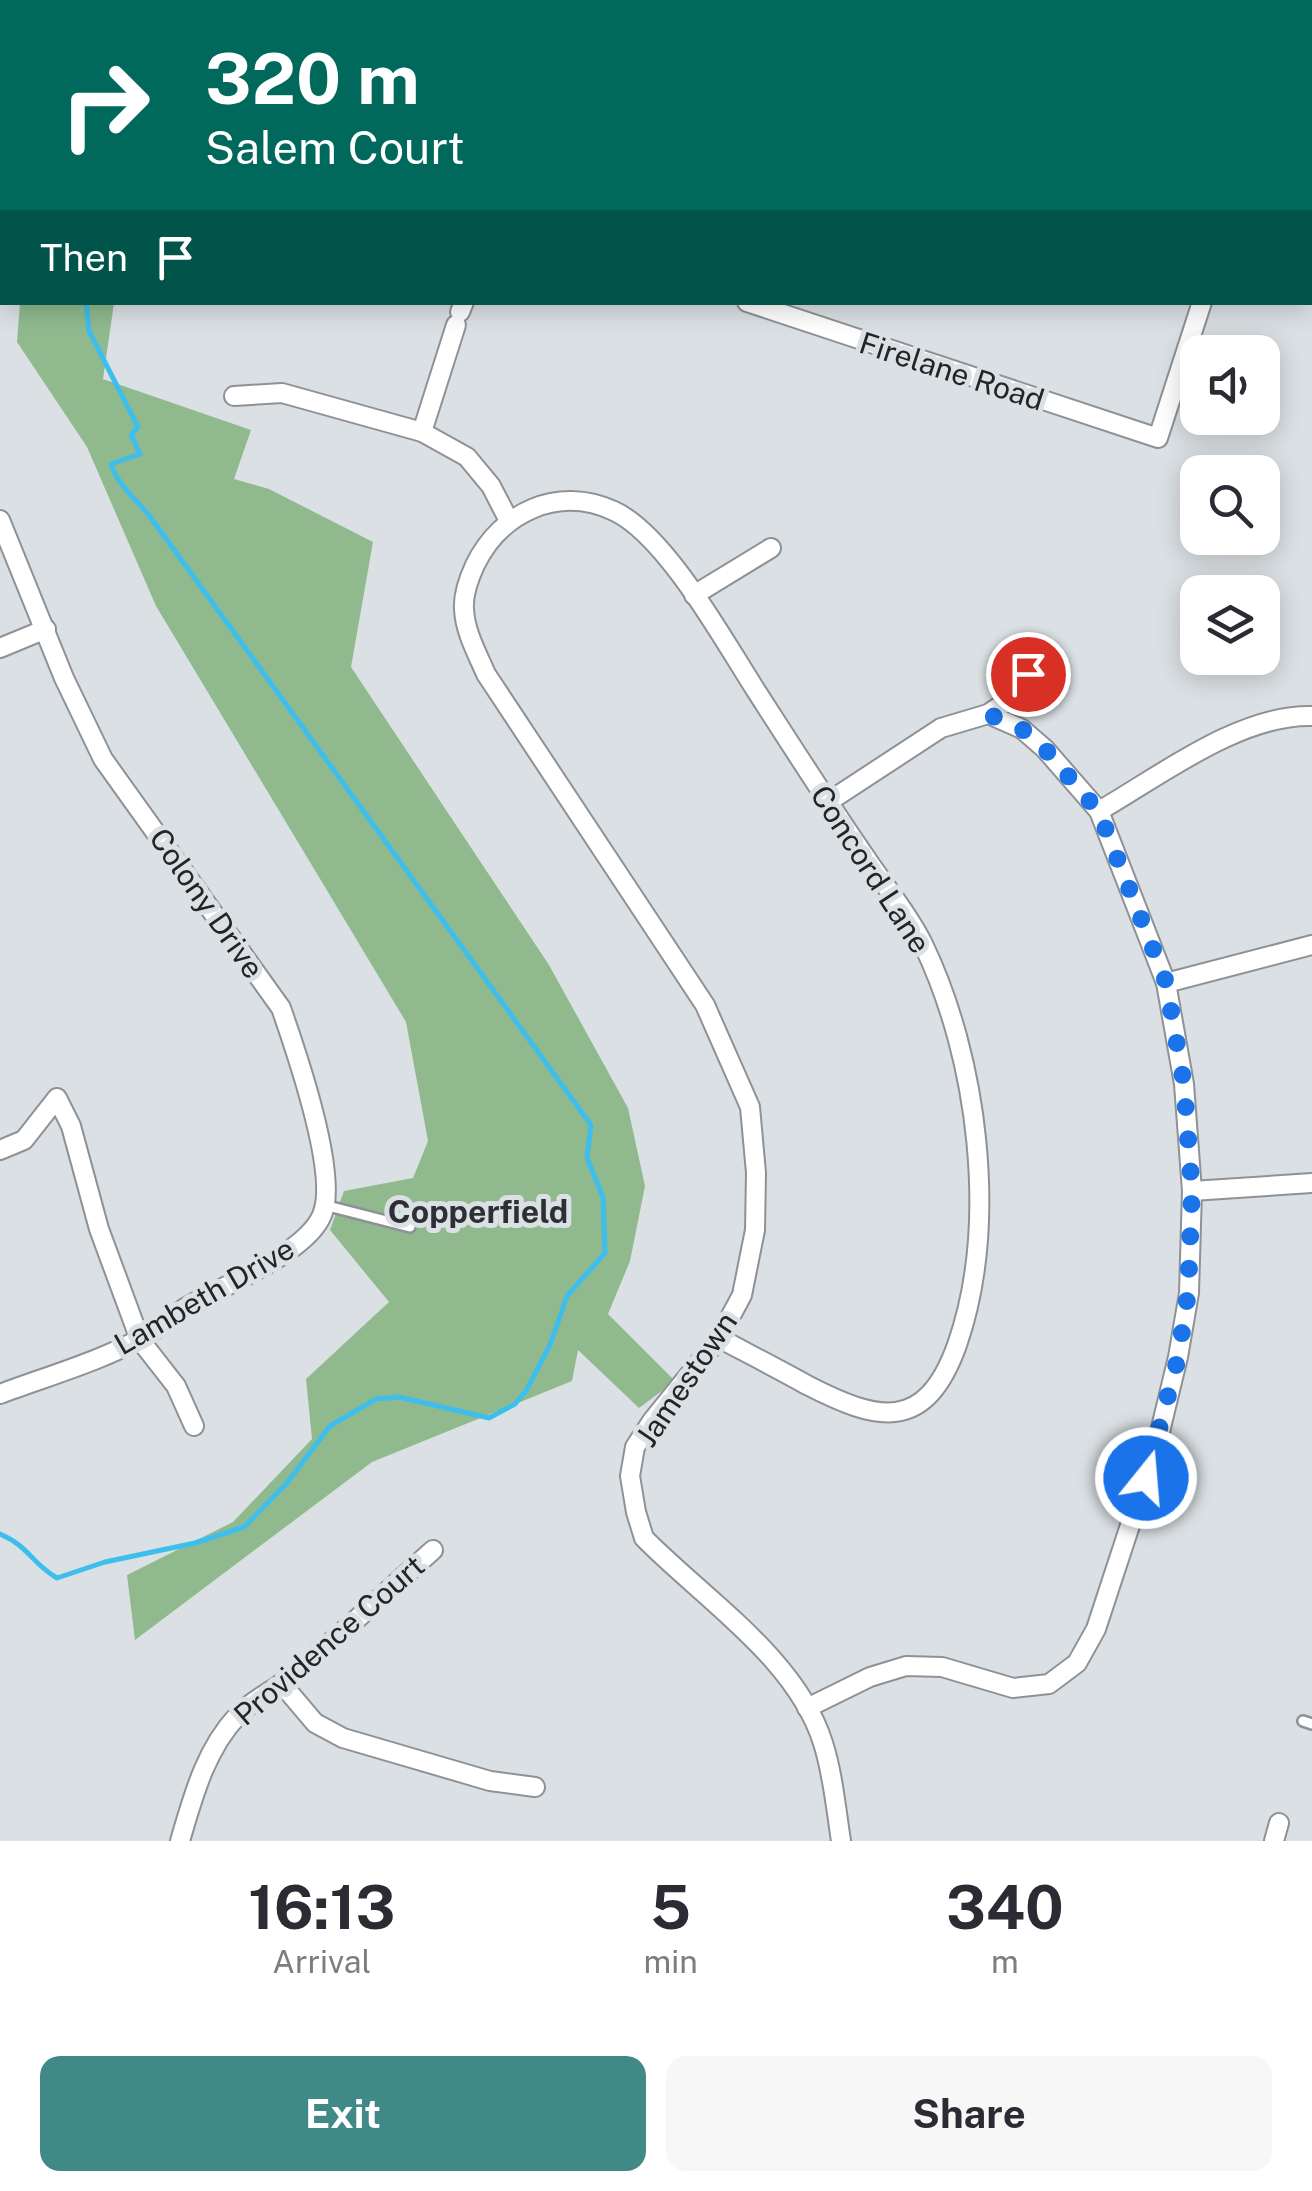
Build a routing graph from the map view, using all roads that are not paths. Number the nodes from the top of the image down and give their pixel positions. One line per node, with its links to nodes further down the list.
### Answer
1 (755, 305): 2 (street, Firelane Road)
2 (1201, 305)
3 (460, 313): 5 (street)
4 (234, 396): 5 (street)
5 (422, 432): 7 (street)
6 (0, 520): 10 (street, Colony Drive)
7 (508, 520): 9 (street, Concord Lane); 24 (street, Jamestown)
8 (770, 548): 9 (street)
9 (694, 595): 15 (street, Concord Lane)
10 (46, 629): 11 (street); 22 (street, Colony Drive)
11 (0, 648)
12 (1038, 654): 13 (street)
13 (988, 714): 15 (street); 16 (street)
14 (1312, 716): 16 (street)
15 (828, 802): 24 (street, Concord Lane)
16 (1099, 812): 18 (street)
17 (1312, 945): 18 (street)
18 (1166, 982): 21 (street)
19 (0, 1150): 25 (street)
20 (1312, 1183): 21 (street)
21 (1192, 1191): 30 (street)
22 (324, 1199): 23 (lane); 25 (street, Lambeth Drive)
23 (410, 1226)
24 (720, 1338): 30 (street, Jamestown)
25 (140, 1340): 26 (street, Lambeth Drive); 27 (street)
26 (0, 1394)
27 (194, 1426)
28 (432, 1550): 29 (street, Providence Court)
29 (282, 1684): 31 (street); 32 (street, Providence Court)
30 (808, 1708): 33 (street, Jamestown)
31 (535, 1787)
32 (180, 1841)
33 (841, 1841)

